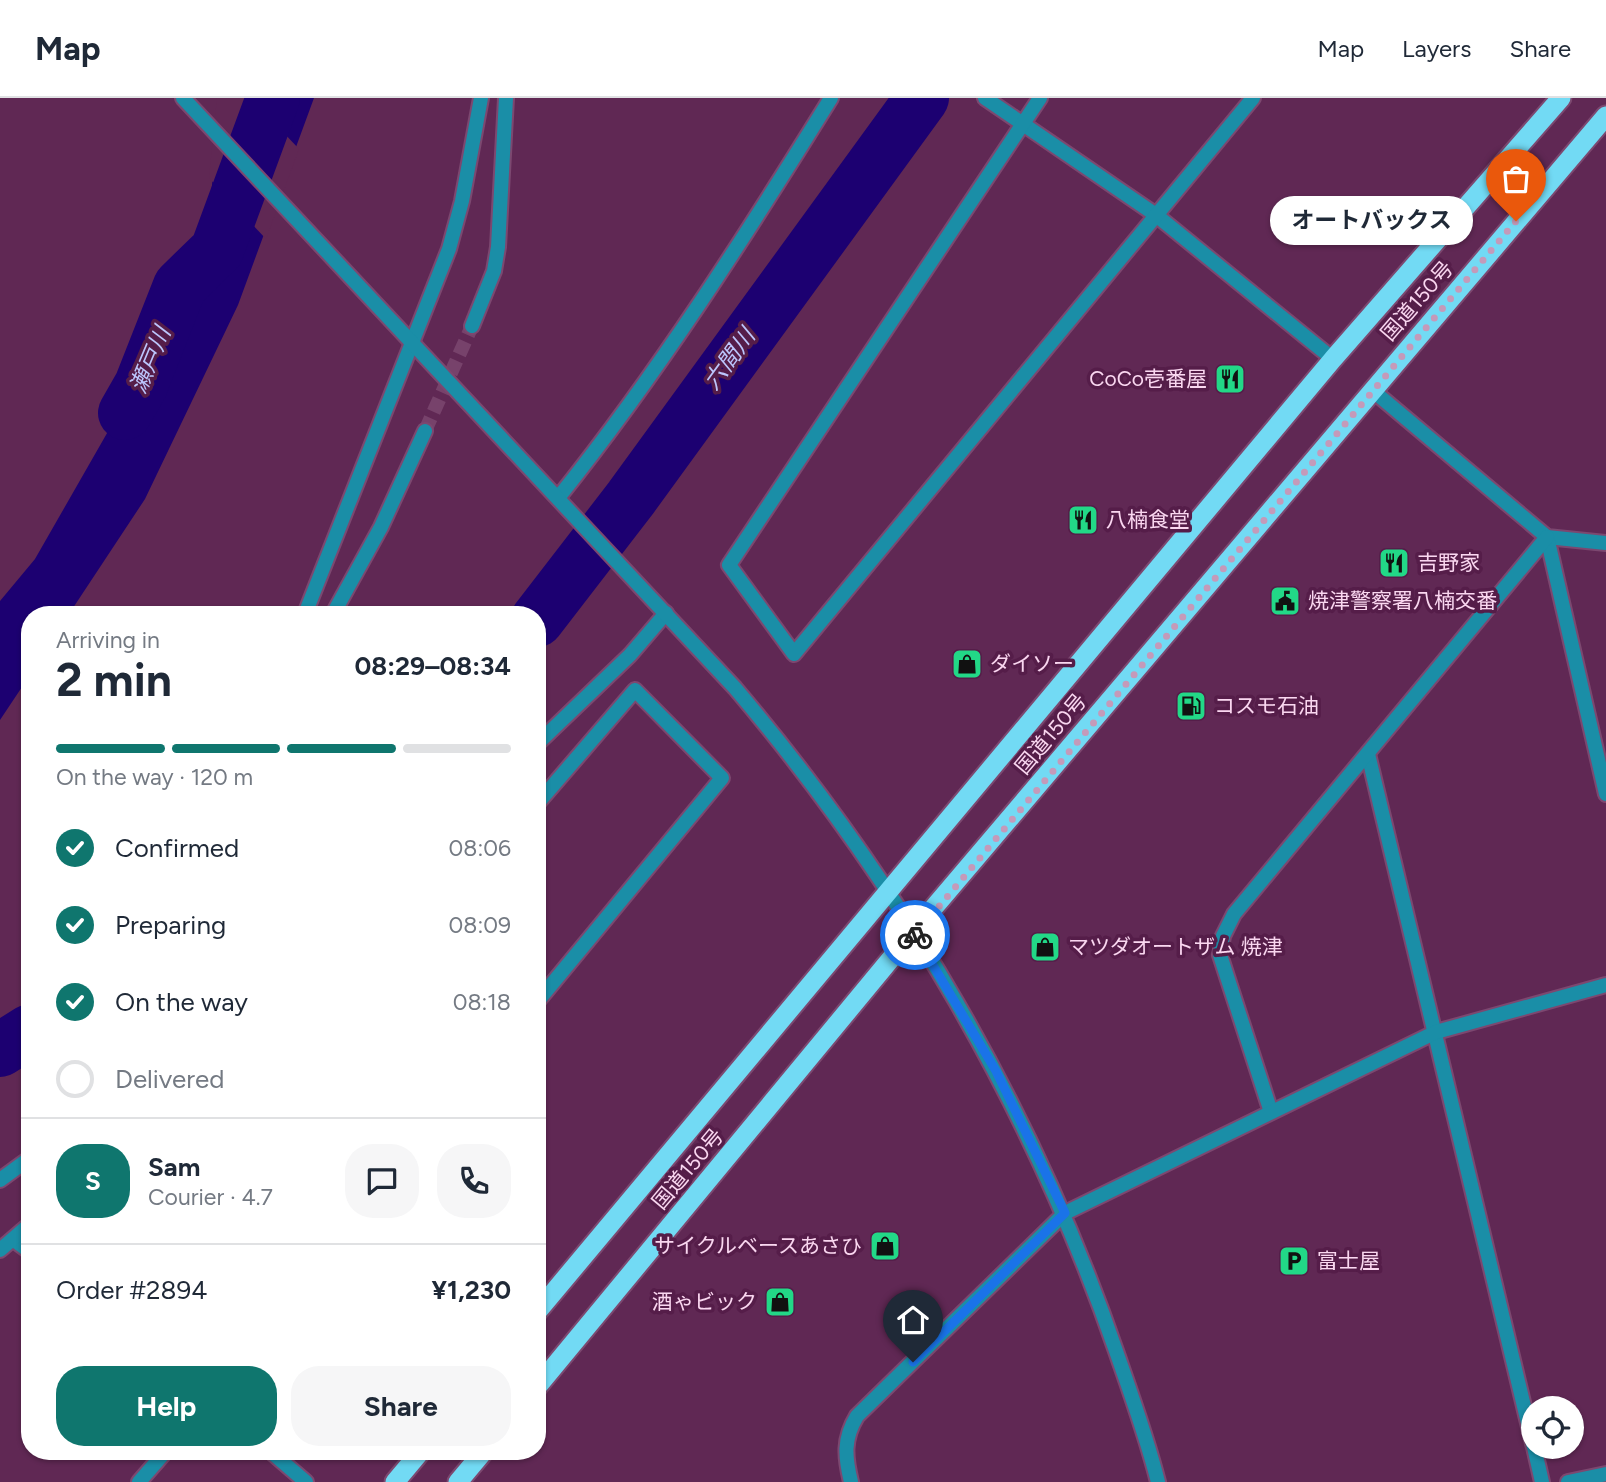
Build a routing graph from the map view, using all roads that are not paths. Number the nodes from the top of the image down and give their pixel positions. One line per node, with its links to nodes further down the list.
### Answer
1 (183, 98): 13 (street)
2 (481, 98): 13 (street)
3 (506, 98): 12 (street)
4 (831, 98): 17 (street)
5 (1040, 98): 10 (street)
6 (1253, 98): 11 (street)
7 (1561, 98): 14 (highway, 国道150号)
8 (990, 101): 10 (street)
9 (1606, 116): 15 (highway, 国道150号)
10 (1024, 124): 11 (street); 11 (street)
11 (1156, 215): 14 (street)
12 (472, 327)
13 (413, 344): 17 (street); 20 (street)
14 (1333, 359): 27 (highway, 国道150号)
15 (1371, 389): 18 (street); 28 (highway, 国道150号)
16 (425, 430): 21 (street)
17 (563, 503): 22 (street)
18 (1547, 537): 19 (street); 24 (street); 26 (street)
19 (1606, 543)
20 (308, 606)
21 (337, 606)
22 (662, 609): 23 (street); 27 (street)
23 (546, 735)
24 (1368, 754): 31 (street); 32 (street)
25 (546, 794): 30 (street)
26 (1606, 794)
27 (889, 891): 28 (street); 40 (highway, 国道150号)
28 (914, 932): 35 (street); 41 (highway, 国道150号)
29 (1606, 985): 31 (street)
30 (546, 991)
31 (1436, 1032): 32 (street); 42 (street)
32 (1271, 1112): 35 (street)
33 (21, 1165): 34 (street)
34 (0, 1180)
35 (1065, 1213): 53 (street); 54 (street)
36 (21, 1233): 37 (street)
37 (14, 1240): 38 (street); 39 (street)
38 (21, 1245)
39 (0, 1250)
40 (546, 1301)
41 (546, 1376)
42 (1521, 1396)
43 (1536, 1459): 55 (street)
44 (158, 1460): 49 (street)
45 (280, 1460): 50 (street)
46 (413, 1460): 51 (highway)
47 (476, 1460): 52 (highway)
48 (1606, 1474): 56 (street)
49 (139, 1482)
50 (306, 1482)
51 (395, 1482)
52 (458, 1482)
53 (851, 1482)
54 (1158, 1482)
55 (1542, 1482)
56 (1568, 1482)

